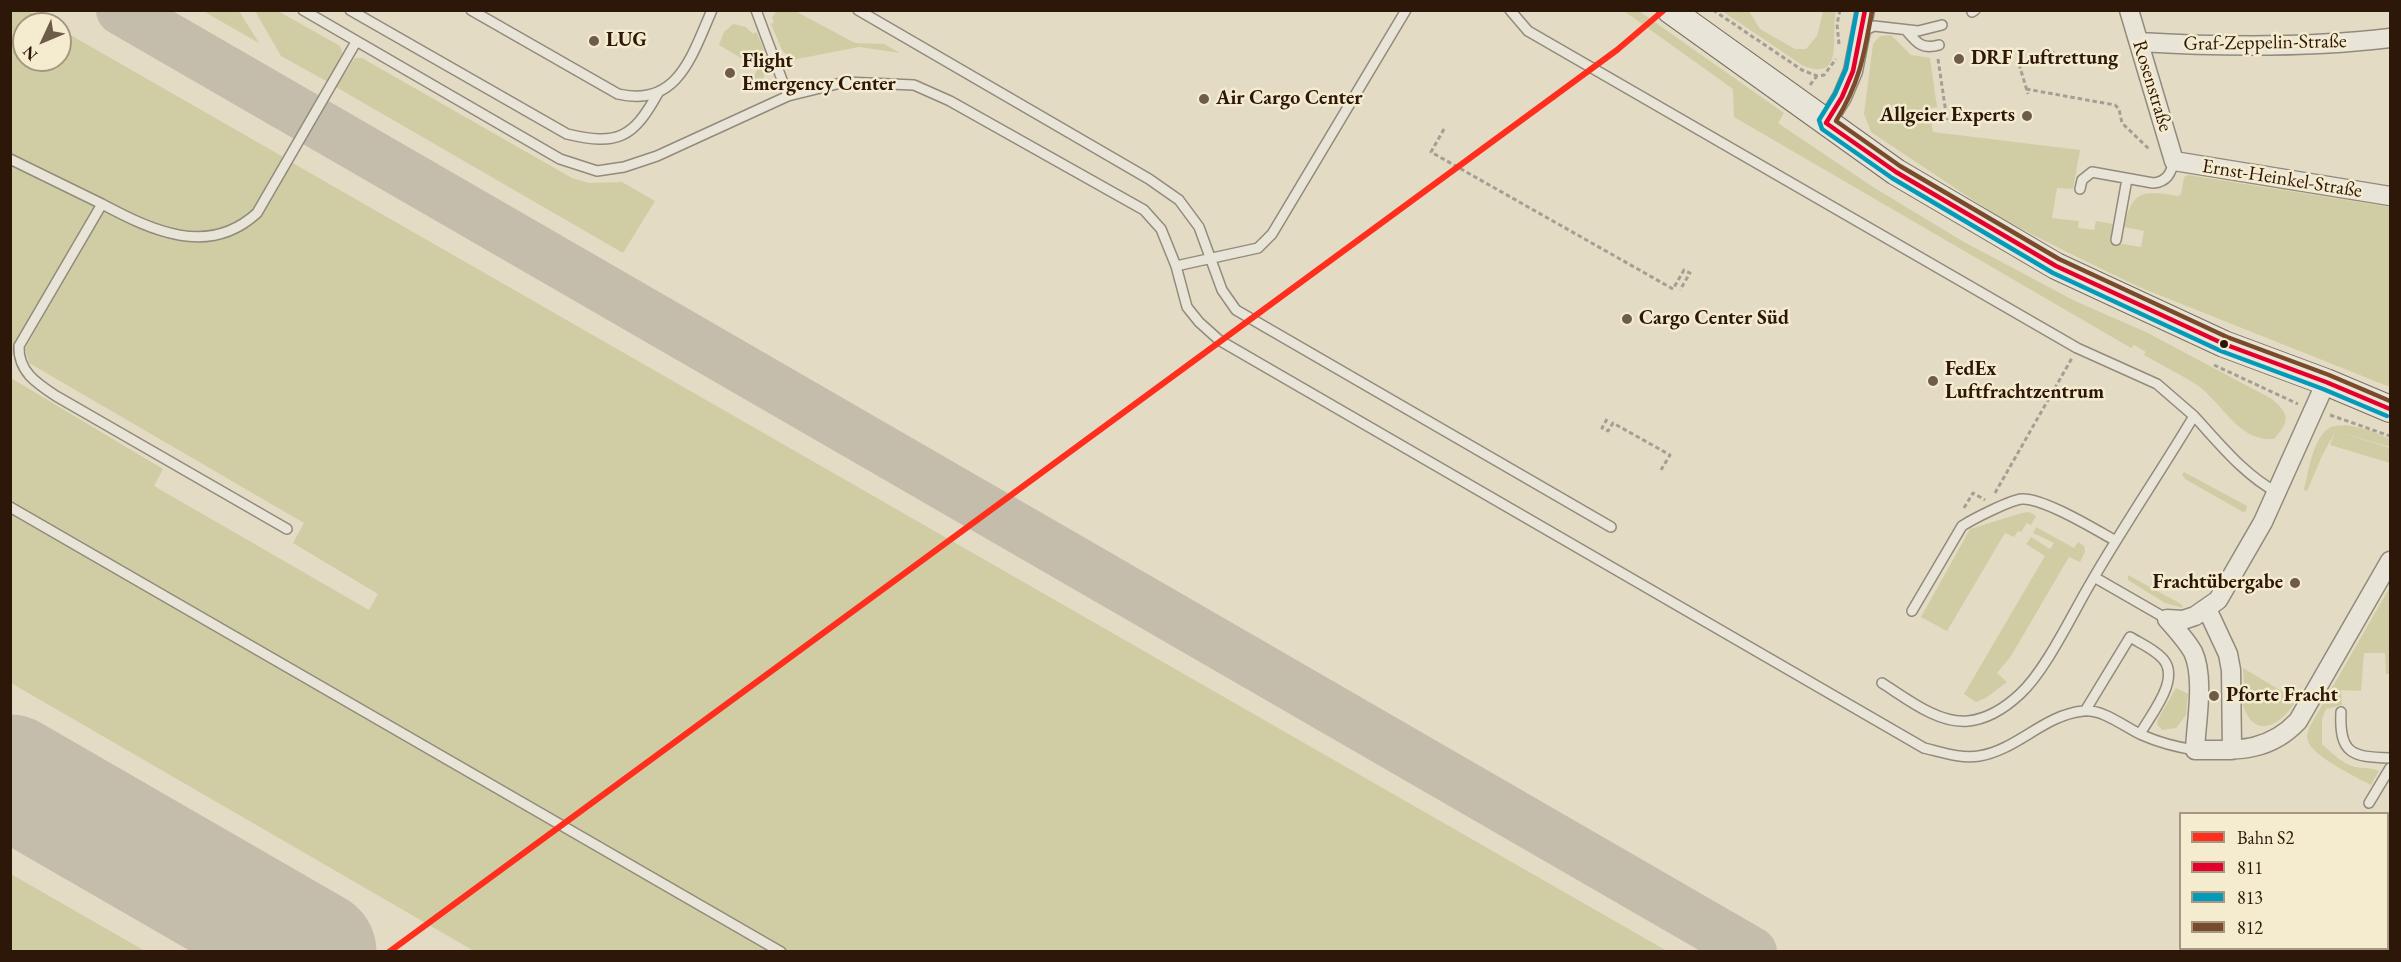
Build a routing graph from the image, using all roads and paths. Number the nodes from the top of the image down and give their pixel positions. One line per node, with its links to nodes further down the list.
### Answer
1 (303, 10): 18 (lane)
2 (350, 10): 27 (lane)
3 (471, 10): 27 (lane)
4 (712, 10): 27 (lane)
5 (756, 10): 29 (lane)
6 (858, 10): 41 (lane)
7 (1406, 10): 41 (lane)
8 (1510, 10): 44 (lane)
9 (1670, 10): 31 (main road)
10 (1713, 10): 24 (path)
11 (1840, 10): 21 (path)
12 (1866, 10): 16 (street)
13 (2129, 10): 19 (street, Rosenstraße)
14 (1942, 25): 15 (lane)
15 (1906, 30): 16 (lane); 20 (lane)
16 (1861, 32): 31 (street)
17 (2391, 38): 19 (street, Graf-Zeppelin-Straße)
18 (356, 42): 29 (lane); 39 (lane)
19 (2139, 42): 35 (street, Rosenstraße)
20 (1938, 45): 30 (path)
21 (1839, 49)
22 (2055, 52): 23 (path)
23 (2050, 53)
24 (1837, 58)
25 (2019, 64): 26 (path)
26 (2026, 89): 28 (path); 33 (path)
27 (658, 93)
28 (2028, 94)
29 (788, 96): 42 (lane)
30 (1947, 120)
31 (1826, 123): 45 (main road)
32 (1444, 129): 43 (path)
33 (2150, 150)
34 (10, 159): 39 (lane)
35 (2174, 161): 36 (lane); 38 (street, Ernst-Heinkel-Straße)
36 (2127, 179): 37 (lane); 40 (lane)
37 (2080, 189)
38 (2391, 196)
39 (102, 204): 56 (lane)
40 (2116, 240)
41 (1213, 259): 42 (lane); 55 (lane)
42 (1176, 266): 64 (lane)
43 (1680, 290)
44 (2077, 348): 48 (lane); 54 (path)
45 (2326, 382): 46 (main road); 47 (street)
46 (2391, 409)
47 (2313, 410): 50 (path); 52 (street)
48 (2194, 416): 52 (lane); 57 (lane)
49 (1607, 420): 51 (path)
50 (2391, 436)
51 (1661, 470)
52 (2278, 493): 60 (street)
53 (10, 507): 72 (lane)
54 (1962, 512)
55 (1611, 527)
56 (287, 530)
57 (2116, 541): 59 (lane); 61 (lane)
58 (2391, 561): 68 (street)
59 (2094, 577): 62 (lane); 63 (lane)
60 (2207, 609): 62 (street); 68 (street)
61 (1911, 611)
62 (2167, 619): 67 (street)
63 (1882, 683)
64 (2085, 711): 66 (lane); 66 (lane)
65 (2341, 712): 69 (lane)
66 (2140, 734): 67 (lane)
67 (2195, 750): 68 (street)
68 (2232, 750)
69 (2391, 758)
70 (2391, 768): 71 (lane)
71 (2369, 803)
72 (780, 951)

